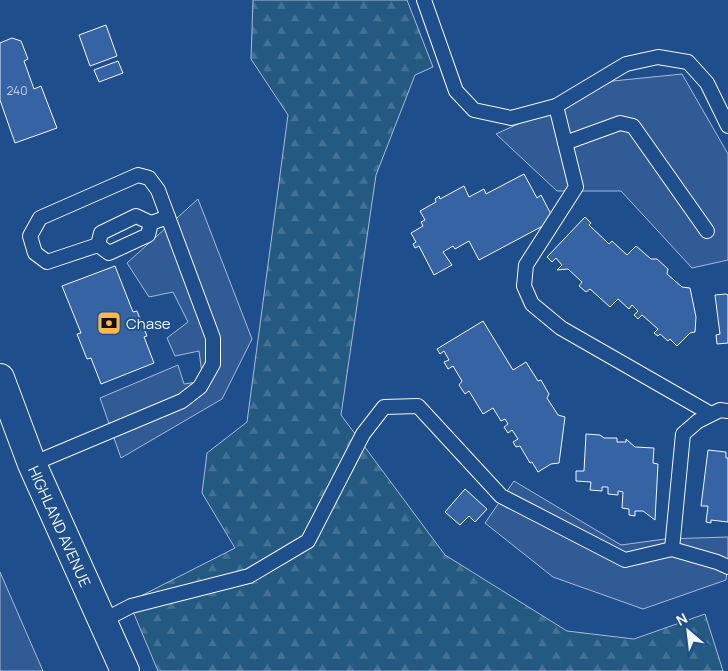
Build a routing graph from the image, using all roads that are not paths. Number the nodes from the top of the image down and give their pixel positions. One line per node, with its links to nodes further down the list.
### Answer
1 (424, 0): 2 (lane)
2 (556, 106): 3 (lane); 4 (lane)
3 (728, 126)
4 (565, 143): 7 (lane); 11 (lane)
5 (168, 217): 6 (lane); 8 (lane); 12 (lane)
6 (152, 223): 8 (lane); 8 (lane)
7 (707, 231)
8 (98, 245)
9 (0, 378): 12 (highway, HIGHLAND AVENUE)
10 (728, 411): 11 (lane)
11 (711, 414): 13 (lane)
12 (32, 464): 15 (highway, HIGHLAND AVENUE)
13 (672, 549): 14 (lane); 15 (lane)
14 (728, 567)
15 (102, 621): 16 (highway, HIGHLAND AVENUE)
16 (125, 671)

